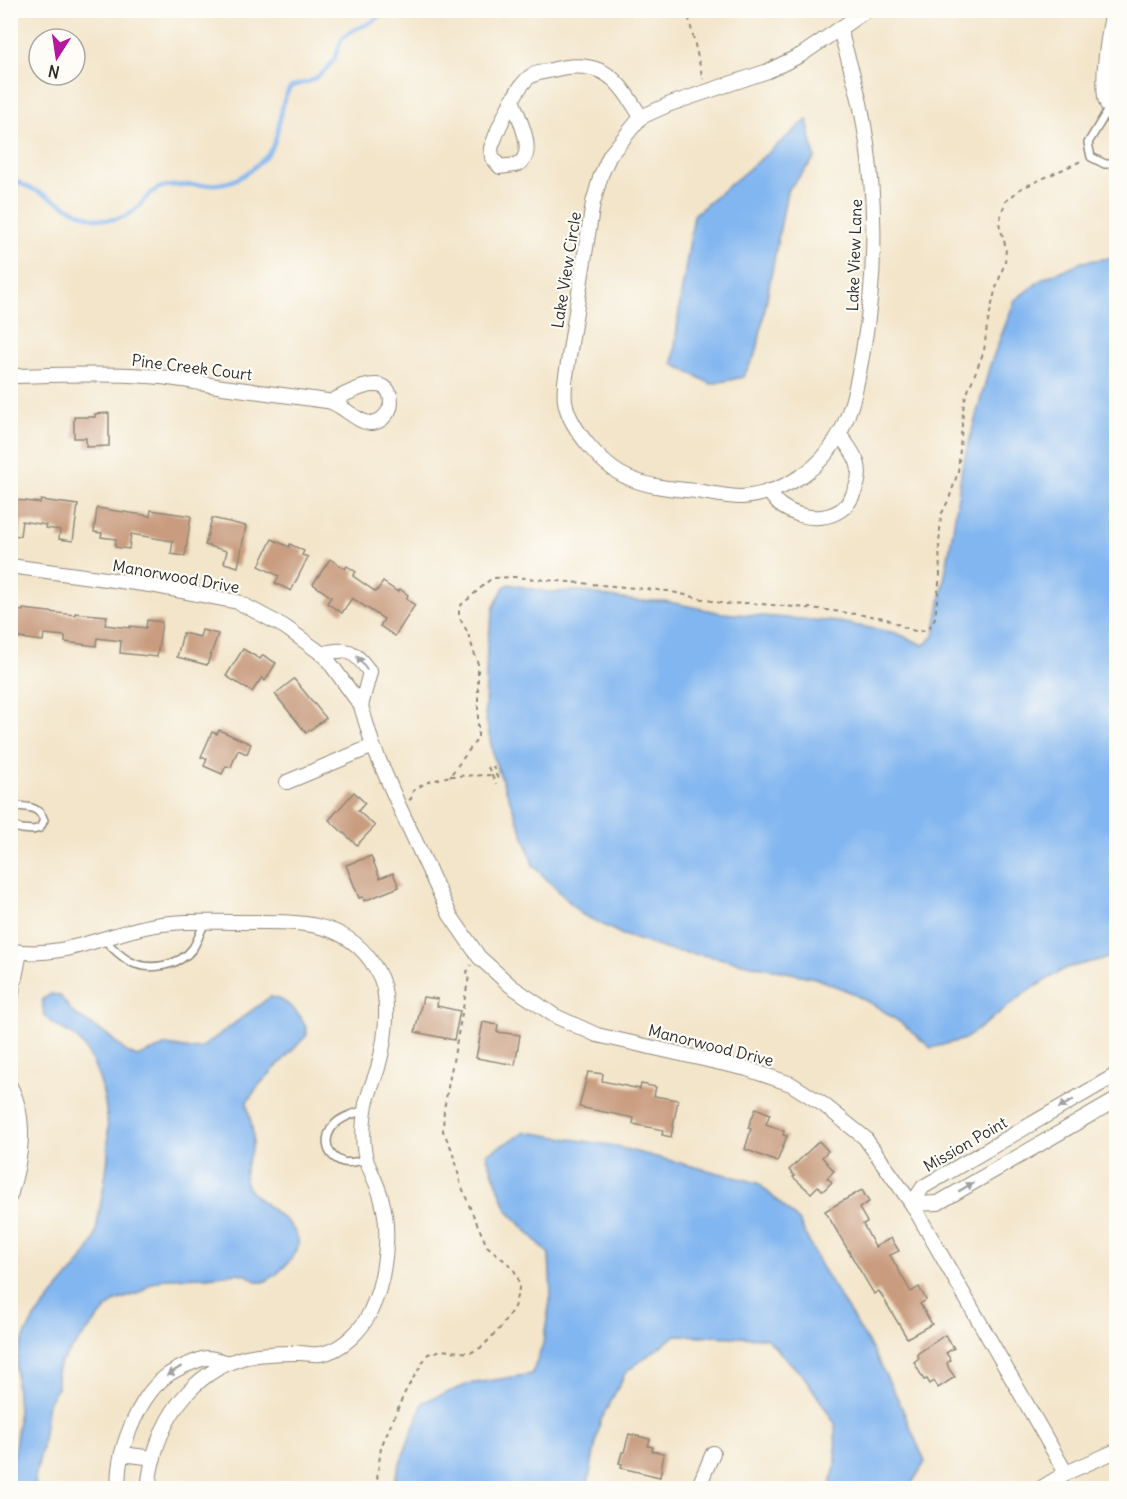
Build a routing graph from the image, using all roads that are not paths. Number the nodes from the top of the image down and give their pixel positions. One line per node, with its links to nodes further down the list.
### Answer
1 (867, 10): 3 (street, Lake View Circle)
2 (1113, 10): 5 (street)
3 (840, 29): 6 (street, Lake View Circle); 10 (street, Lake View Lane)
4 (512, 100): 6 (street)
5 (1112, 113): 7 (lane)
6 (641, 117): 12 (street, Lake View Circle)
7 (1116, 164)
8 (10, 376): 9 (street, Pine Creek Court)
9 (332, 401)
10 (839, 434): 11 (street, Lake View Lane); 12 (street)
11 (809, 470): 12 (street, Lake View Circle)
12 (768, 491)
13 (10, 566): 14 (street, Manorwood Drive)
14 (321, 654): 15 (street, Manorwood Drive); 15 (street, one-way to 14)
15 (361, 706): 16 (street, Manorwood Drive)
16 (374, 746): 17 (street); 30 (street, Manorwood Drive)
17 (287, 782)
18 (10, 806): 19 (lane)
19 (10, 826)
20 (205, 922): 21 (street); 21 (lane); 27 (street)
21 (104, 939): 22 (street)
22 (15, 951): 23 (street)
23 (10, 1003)
24 (1116, 1075): 30 (street, Mission Point, one-way to 30)
25 (10, 1086): 29 (street)
26 (1116, 1100): 30 (street, one-way to 26)
27 (366, 1110): 28 (street); 28 (lane)
28 (366, 1159): 31 (street)
29 (10, 1196)
30 (912, 1204): 36 (street, Manorwood Drive)
31 (229, 1363): 34 (street, one-way to 34); 35 (street)
32 (1116, 1451): 36 (street)
33 (713, 1453): 39 (street)
34 (122, 1454): 35 (street); 37 (street)
35 (153, 1458): 38 (street)
36 (1066, 1473): 40 (street)
37 (119, 1488)
38 (149, 1488)
39 (698, 1488)
40 (1041, 1488)

